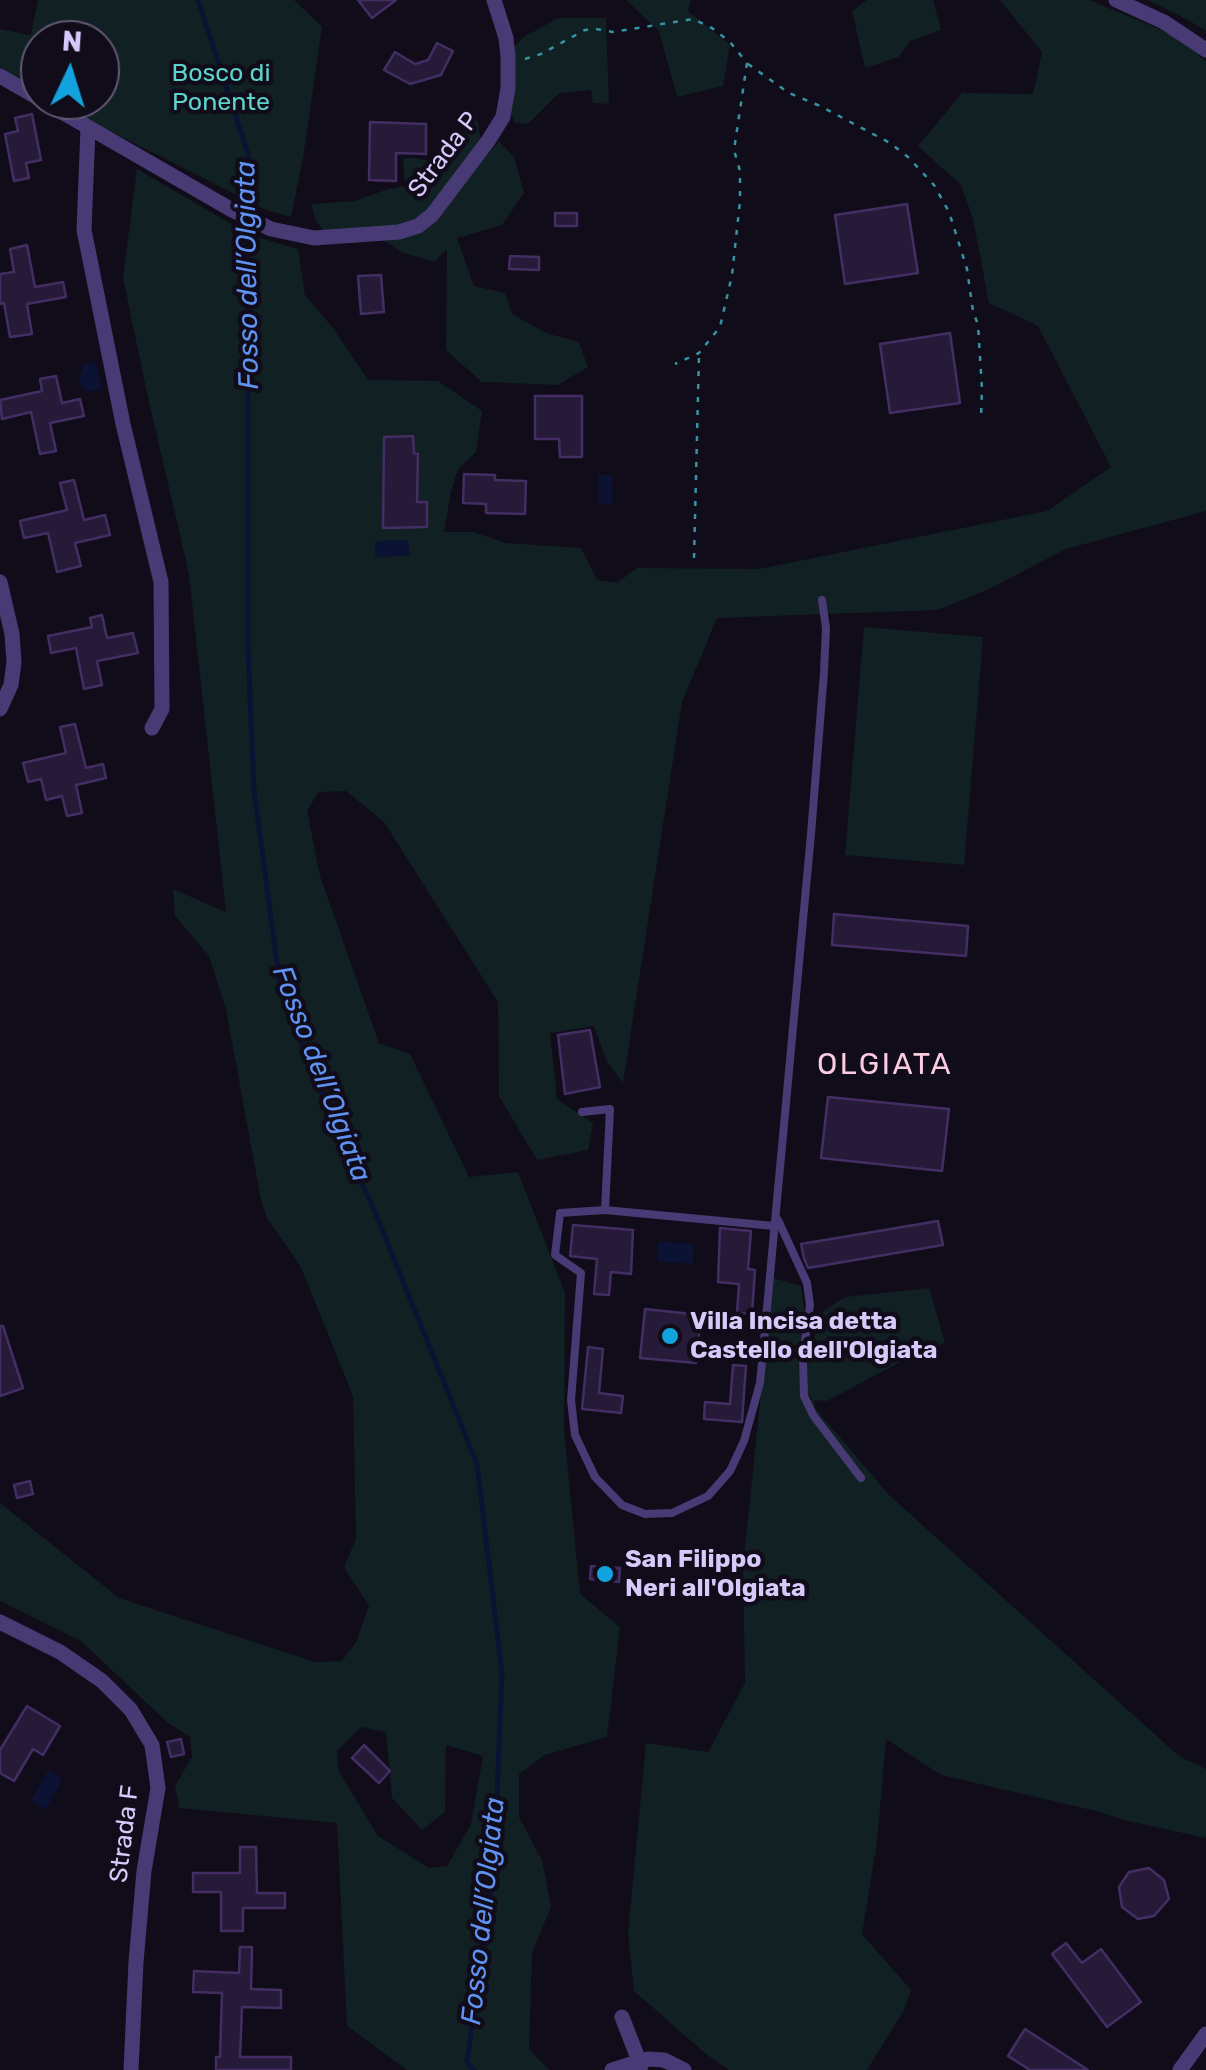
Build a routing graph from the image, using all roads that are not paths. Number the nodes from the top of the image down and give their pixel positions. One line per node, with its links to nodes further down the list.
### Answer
1 (494, 0): 5 (street, Strada P)
2 (1116, 0): 3 (street)
3 (1206, 50)
4 (74, 120): 5 (street, Strada P)
5 (88, 128): 9 (street)
6 (0, 582): 8 (street)
7 (822, 600): 12 (lane)
8 (0, 709)
9 (152, 728)
10 (582, 1112): 11 (lane)
11 (606, 1210): 13 (lane); 13 (lane)
12 (776, 1210): 13 (lane); 14 (lane)
13 (774, 1226)
14 (861, 1478)
15 (0, 1622): 19 (street, Strada F)
16 (622, 2018): 18 (street)
17 (1206, 2034): 22 (street)
18 (640, 2065): 20 (street); 21 (street)
19 (131, 2070)
20 (612, 2070)
21 (684, 2070)
22 (1180, 2070)

